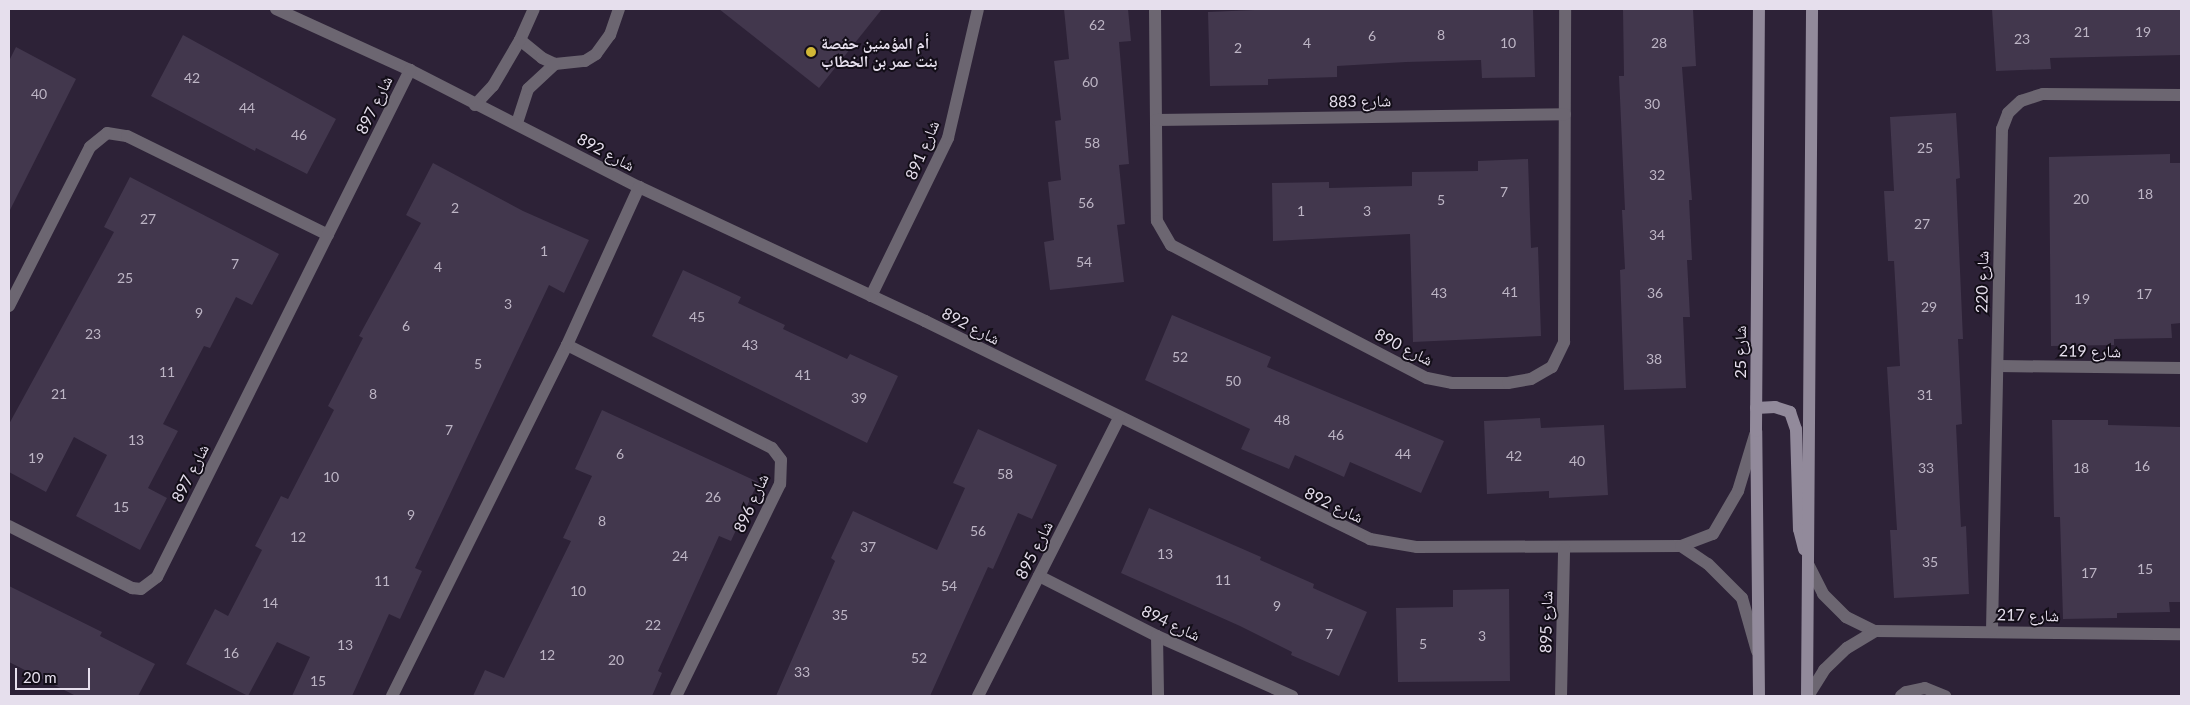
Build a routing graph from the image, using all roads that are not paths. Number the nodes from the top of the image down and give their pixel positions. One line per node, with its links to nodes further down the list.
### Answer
1 (276, 9): 11 (street, شارع 892)
2 (534, 9): 9 (street)
3 (619, 9): 10 (street)
4 (978, 9): 19 (street, شارع 891)
5 (1155, 9): 15 (street, شارع 890)
6 (1565, 9): 14 (street, شارع 890)
7 (1759, 9): 24 (street, شارع 25)
8 (1812, 9): 30 (street)
9 (520, 40): 10 (street); 13 (street)
10 (555, 64): 16 (street)
11 (410, 70): 13 (street, شارع 892); 18 (street, شارع 897)
12 (2181, 95): 22 (street, شارع 220)
13 (475, 105): 16 (street, شارع 892)
14 (1564, 114): 15 (street, شارع 883); 15 (street, شارع 890)
15 (1156, 120)
16 (517, 123): 17 (street, شارع 892)
17 (639, 187): 19 (street, شارع 892); 21 (street)
18 (328, 235): 20 (street); 27 (street, شارع 897)
19 (871, 296): 25 (street, شارع 892)
20 (9, 306)
21 (567, 345): 37 (street); 38 (street, شارع 896)
22 (1998, 366): 23 (street, شارع 219); 33 (street, شارع 220)
23 (2181, 368)
24 (1756, 408): 26 (street, شارع 25); 30 (street)
25 (1119, 418): 29 (street, شارع 892); 31 (street, شارع 895)
26 (1756, 430): 28 (street, شارع 892); 36 (street, شارع 25)
27 (9, 526)
28 (1681, 546): 29 (street, شارع 892); 36 (street)
29 (1564, 549): 42 (street, شارع 895)
30 (1809, 566): 32 (street, شارع 217); 44 (street)
31 (1039, 576): 35 (street, شارع 894); 39 (street, شارع 895)
32 (1875, 631): 33 (street, شارع 217); 44 (street)
33 (1992, 631): 34 (street, شارع 217)
34 (2181, 634)
35 (1157, 636): 40 (street); 41 (street, شارع 894)
36 (1760, 661): 43 (street, شارع 25)
37 (392, 696)
38 (676, 696)
39 (978, 696)
40 (1158, 696)
41 (1292, 696)
42 (1561, 696)
43 (1759, 696)
44 (1808, 696)
45 (1901, 696): 46 (street)
46 (1945, 696)

